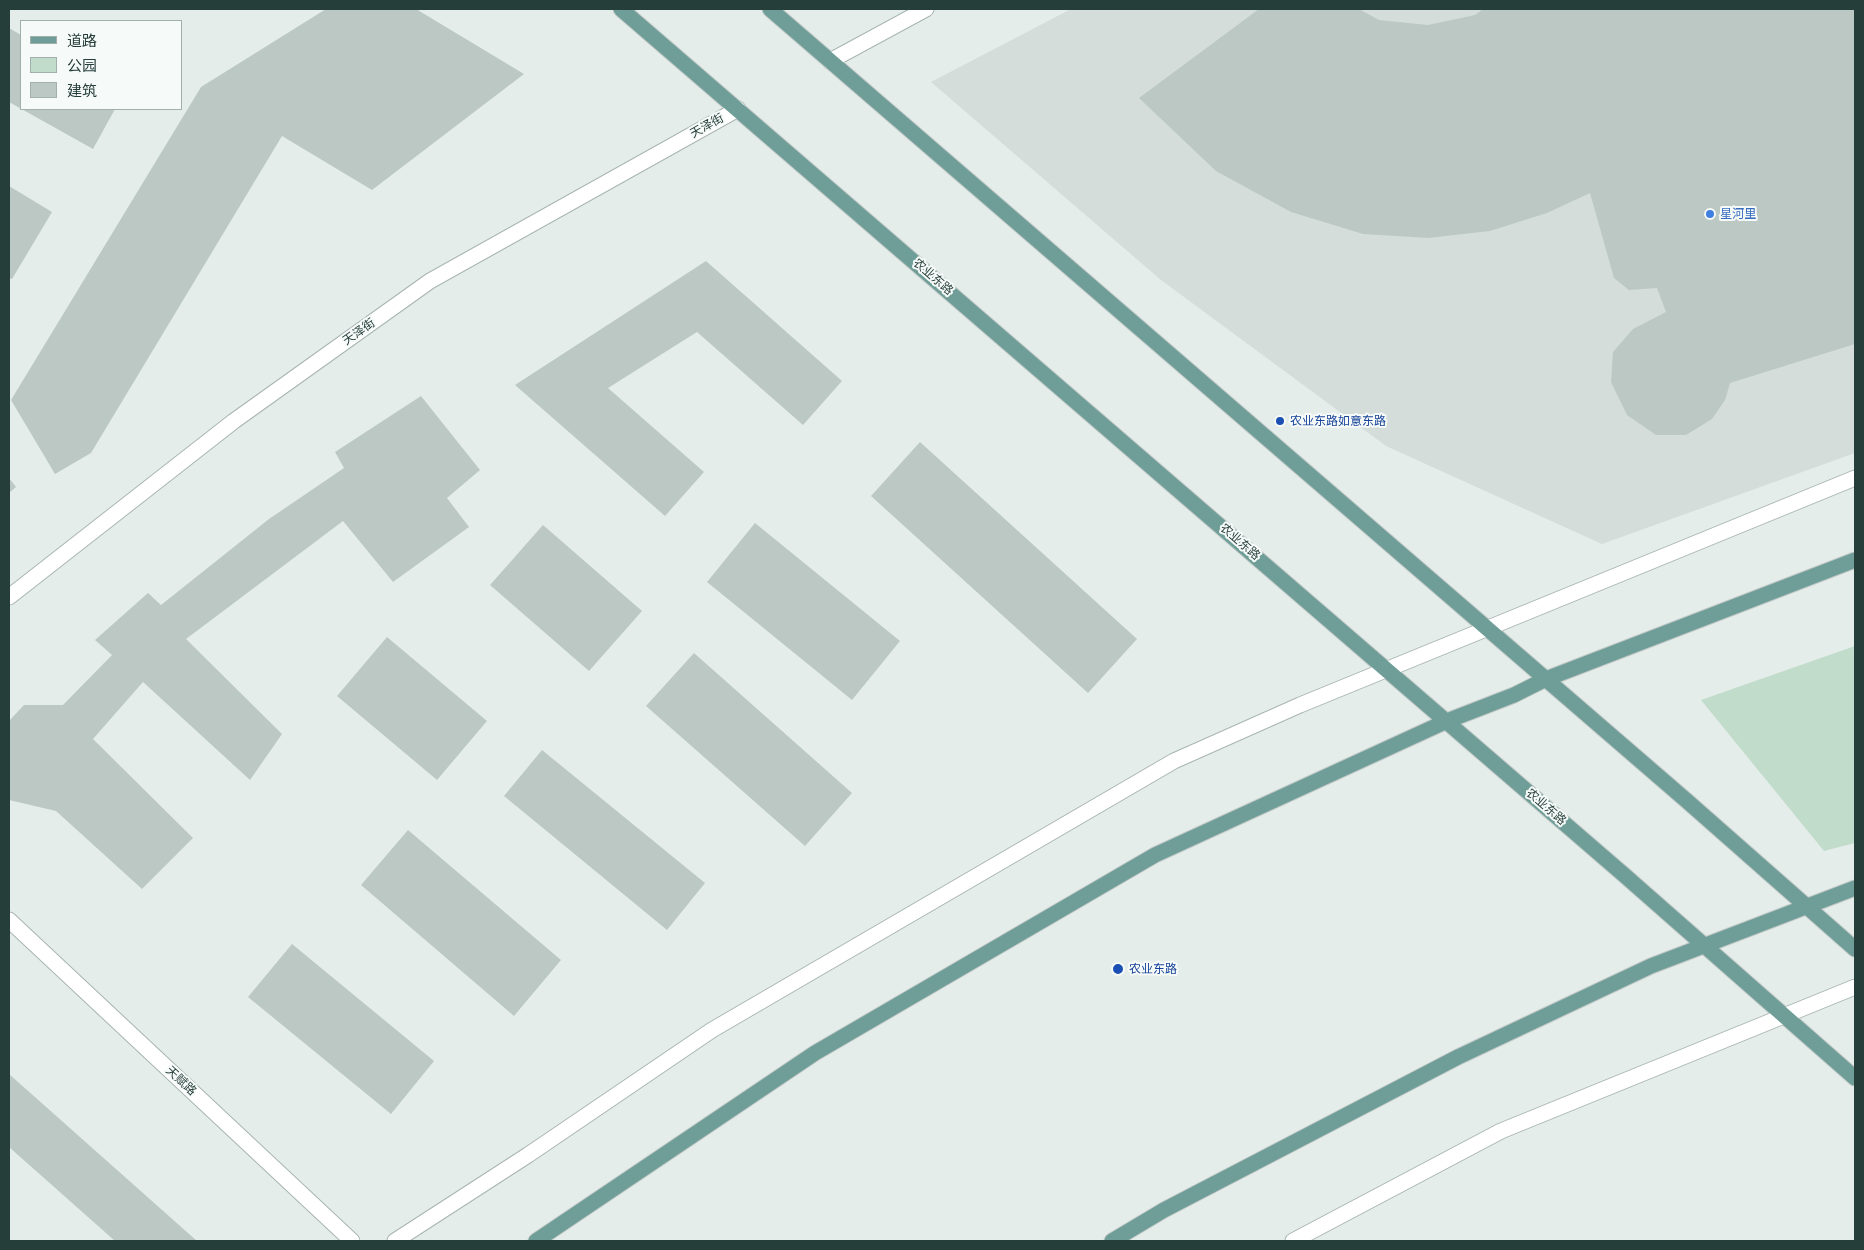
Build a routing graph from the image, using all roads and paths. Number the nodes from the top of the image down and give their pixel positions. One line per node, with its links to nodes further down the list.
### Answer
1 (622, 9): 5 (main road, 农业东路)
2 (770, 9): 4 (main road)
3 (926, 9): 4 (street)
4 (830, 61): 9 (main road)
5 (738, 109): 8 (street, 天泽街); 10 (main road, 农业东路)
6 (1855, 478): 9 (street)
7 (1855, 560): 11 (main road)
8 (9, 597)
9 (1488, 628): 10 (street); 11 (main road)
10 (1387, 669): 12 (main road, 农业东路); 22 (street)
11 (1546, 679): 12 (main road); 14 (main road)
12 (1447, 721): 16 (main road, 农业东路); 23 (main road)
13 (1855, 888): 14 (main road)
14 (1807, 906): 16 (main road); 17 (main road)
15 (9, 920): 21 (street, 天赋路)
16 (1704, 946): 19 (main road, 农业东路); 24 (main road)
17 (1855, 949)
18 (1855, 987): 19 (street)
19 (1784, 1016): 20 (main road, 农业东路); 25 (street)
20 (1855, 1078)
21 (352, 1241)
22 (395, 1241)
23 (536, 1241)
24 (1112, 1241)
25 (1293, 1241)

